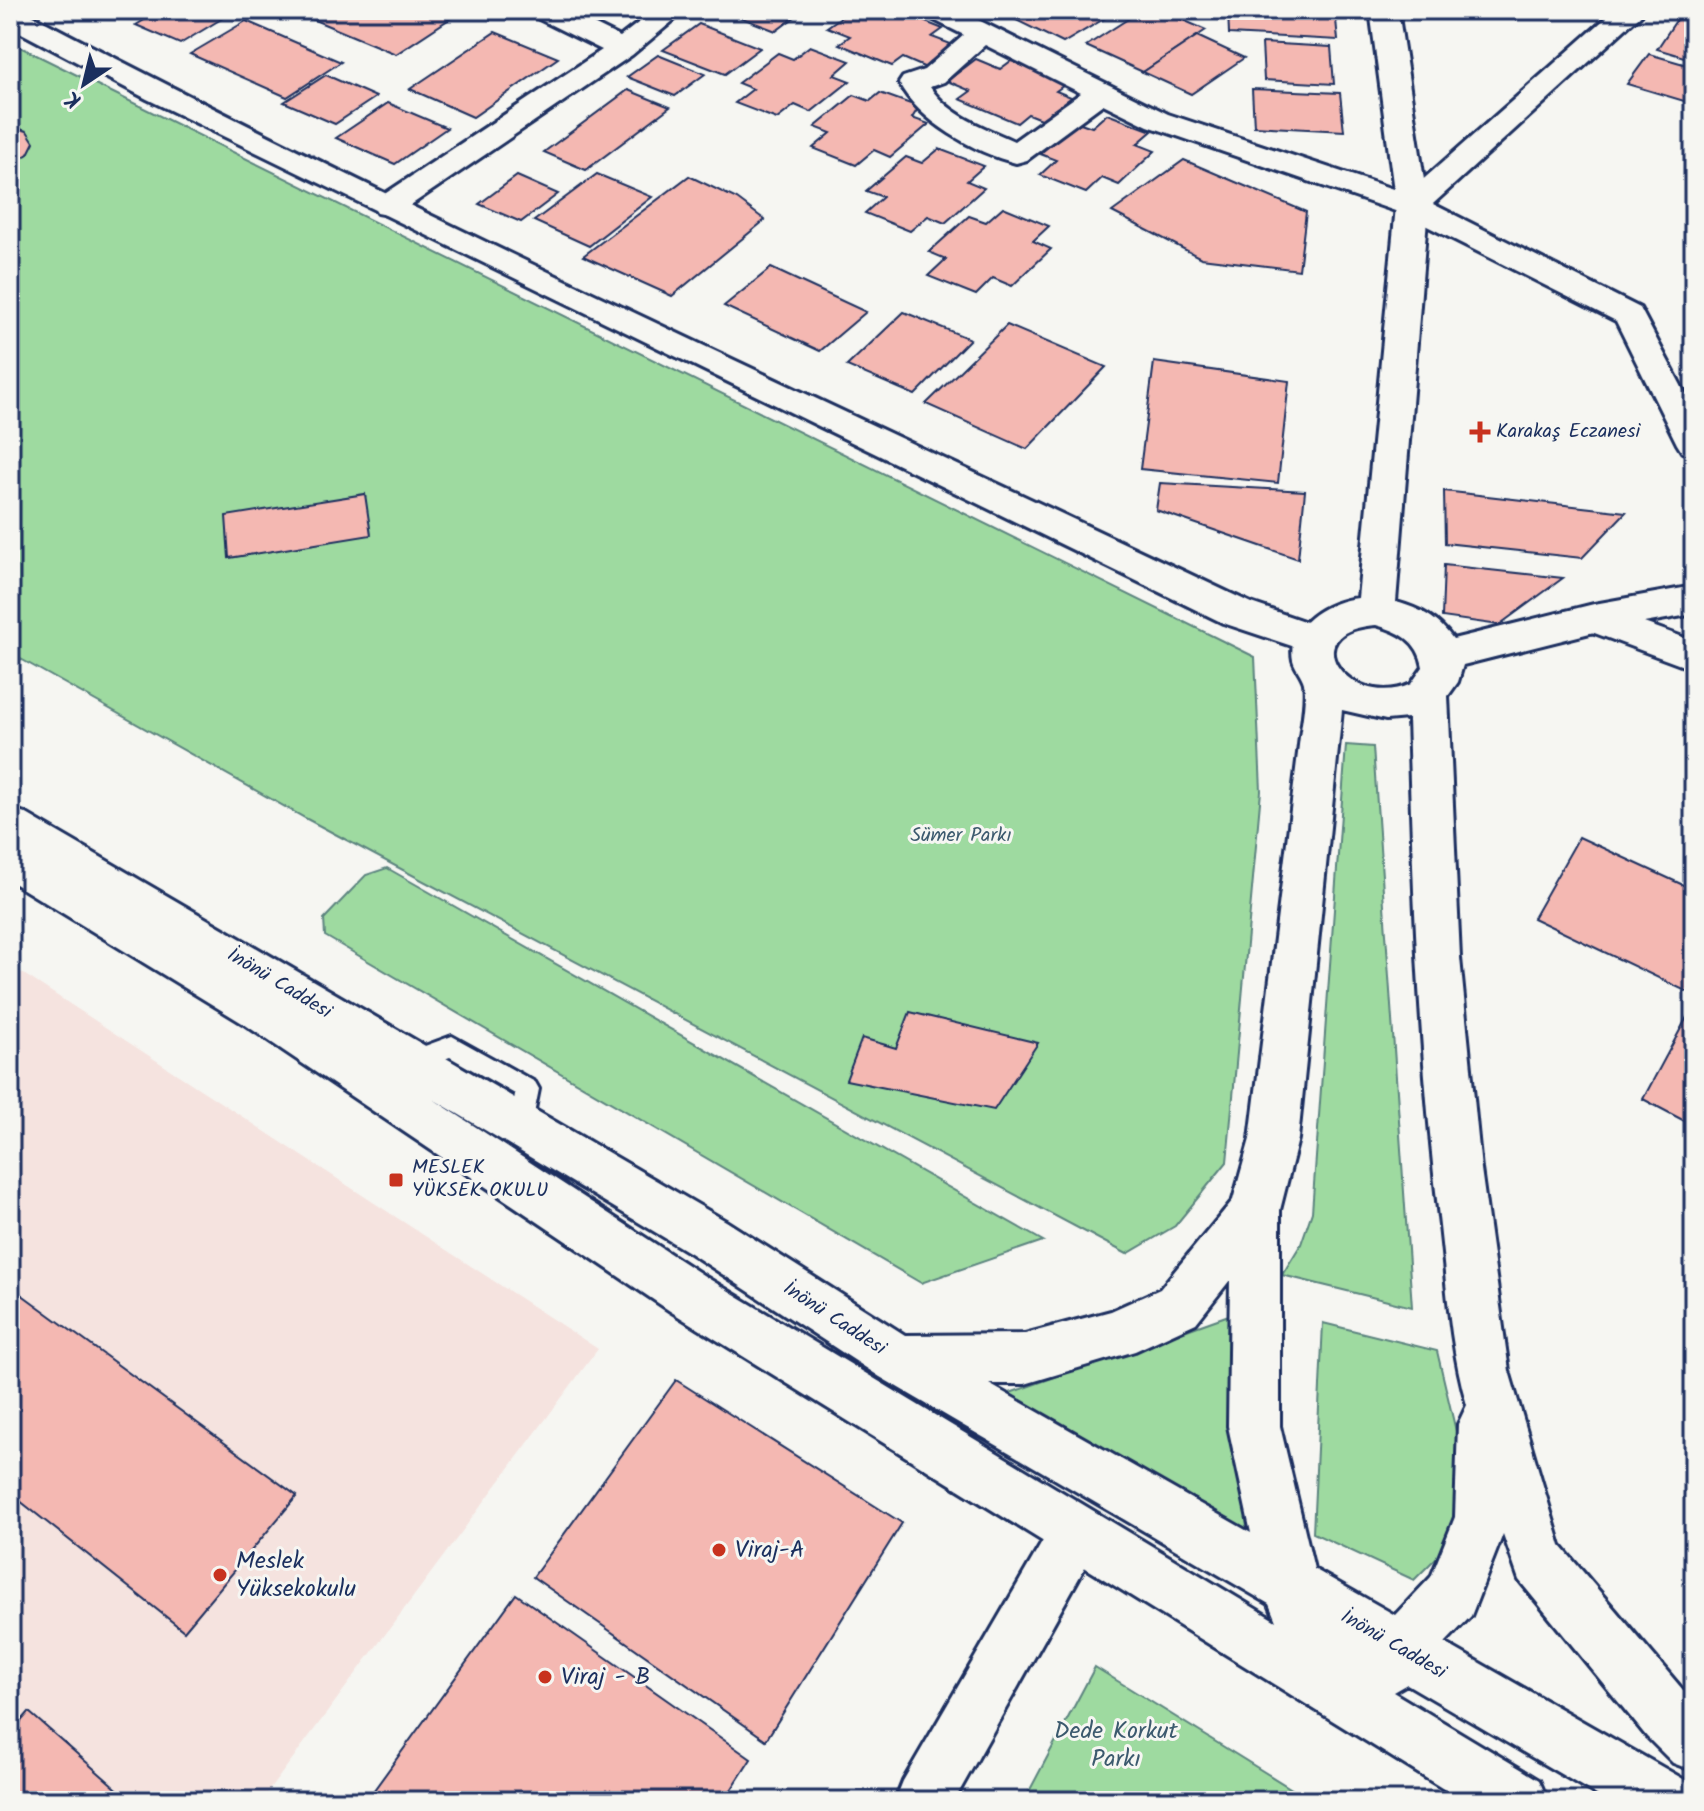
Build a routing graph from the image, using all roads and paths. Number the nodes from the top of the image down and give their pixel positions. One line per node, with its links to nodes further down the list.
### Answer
1 (543, 10): 8 (street)
2 (672, 10): 8 (street)
3 (936, 10): 7 (street)
4 (1384, 10): 11 (main road)
5 (1632, 10): 11 (main road)
6 (10, 15): 10 (main road)
7 (982, 33): 9 (street); 9 (street)
8 (622, 49): 10 (street)
9 (1101, 92): 11 (street)
10 (388, 206): 17 (main road)
11 (1412, 206): 12 (street); 14 (main road)
12 (1694, 444)
13 (1694, 600): 15 (main road)
14 (1376, 611): 17 (main road); 18 (main road)
15 (1594, 618): 16 (street); 18 (main road)
16 (1694, 656)
17 (1318, 660): 18 (main road); 21 (main road)
18 (1435, 675): 23 (main road)
19 (10, 825): 22 (main road, İnönü Caddesi)
20 (10, 860): 24 (main road, İnönü Caddesi)
21 (1255, 1210): 22 (main road); 25 (main road)
22 (898, 1360): 25 (main road, İnönü Caddesi)
23 (1485, 1379): 26 (main road); 28 (main road)
24 (1076, 1533): 27 (main road, İnönü Caddesi); 29 (street)
25 (1290, 1586): 26 (main road, İnönü Caddesi); 27 (main road)
26 (1401, 1649): 27 (main road); 31 (main road, İnönü Caddesi)
27 (1330, 1688): 30 (main road, İnönü Caddesi)
28 (1694, 1742)
29 (923, 1801)
30 (1518, 1801)
31 (1664, 1801)

